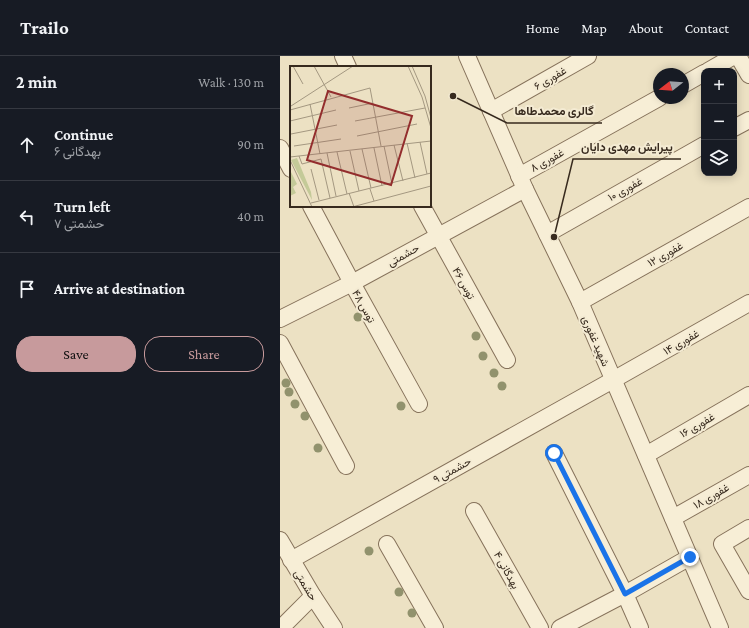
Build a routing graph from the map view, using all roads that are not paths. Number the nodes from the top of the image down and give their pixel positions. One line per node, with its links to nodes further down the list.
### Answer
1 (343, 56): 6 (street)
2 (467, 56): 12 (street, شهید غفوری)
3 (588, 56): 12 (street, غفوری ۶)
4 (734, 56): 7 (street)
5 (738, 56): 9 (street)
6 (348, 66)
7 (713, 68)
8 (701, 75): 10 (street)
9 (749, 75)
10 (689, 82)
11 (653, 102): 18 (street, غفوری ۸)
12 (491, 111): 18 (street, شهید غفوری)
13 (749, 120): 14 (street)
14 (737, 126)
15 (701, 147): 22 (street, غفوری ۱۰)
16 (280, 148): 17 (street)
17 (290, 167)
18 (522, 183): 22 (street, شهید غفوری); 23 (street, حشمتی)
19 (312, 207): 24 (street, توس ۴۸)
20 (423, 207): 23 (street, توس ۴۶)
21 (749, 207): 25 (street, غفوری ۱۲)
22 (547, 234): 25 (street, شهید غفوری)
23 (438, 236): 24 (street, حشمتی); 29 (street, توس ۴۶)
24 (352, 283): 27 (street, حشمتی); 32 (street, توس ۴۸)
25 (580, 302): 30 (street, شهید غفوری)
26 (749, 303): 30 (street, غفوری ۱۴)
27 (280, 319)
28 (280, 343): 35 (street)
29 (507, 360)
30 (613, 380): 34 (street, شهید غفوری); 43 (street, حشمتی ۹)
31 (749, 395): 34 (street, غفوری ۱۶)
32 (419, 404)
33 (554, 453): 45 (street)
34 (646, 455): 38 (street, شهید غفوری)
35 (346, 466)
36 (749, 475): 38 (street, غفوری ۱۸)
37 (474, 511): 50 (street, بهدگانی ۴)
38 (673, 518): 42 (street, شهید غفوری)
39 (749, 528): 44 (street)
40 (280, 540): 43 (street, حشمتی)
41 (388, 544): 49 (street)
42 (690, 557): 45 (street); 53 (street, شهید غفوری)
43 (291, 560): 46 (street, حشمتی)
44 (749, 591)
45 (625, 594): 51 (street); 52 (street)
46 (312, 596): 47 (street); 48 (street, حشمتی)
47 (281, 628)
48 (334, 628)
49 (435, 628)
50 (540, 628)
51 (560, 628)
52 (640, 628)
53 (720, 628)

